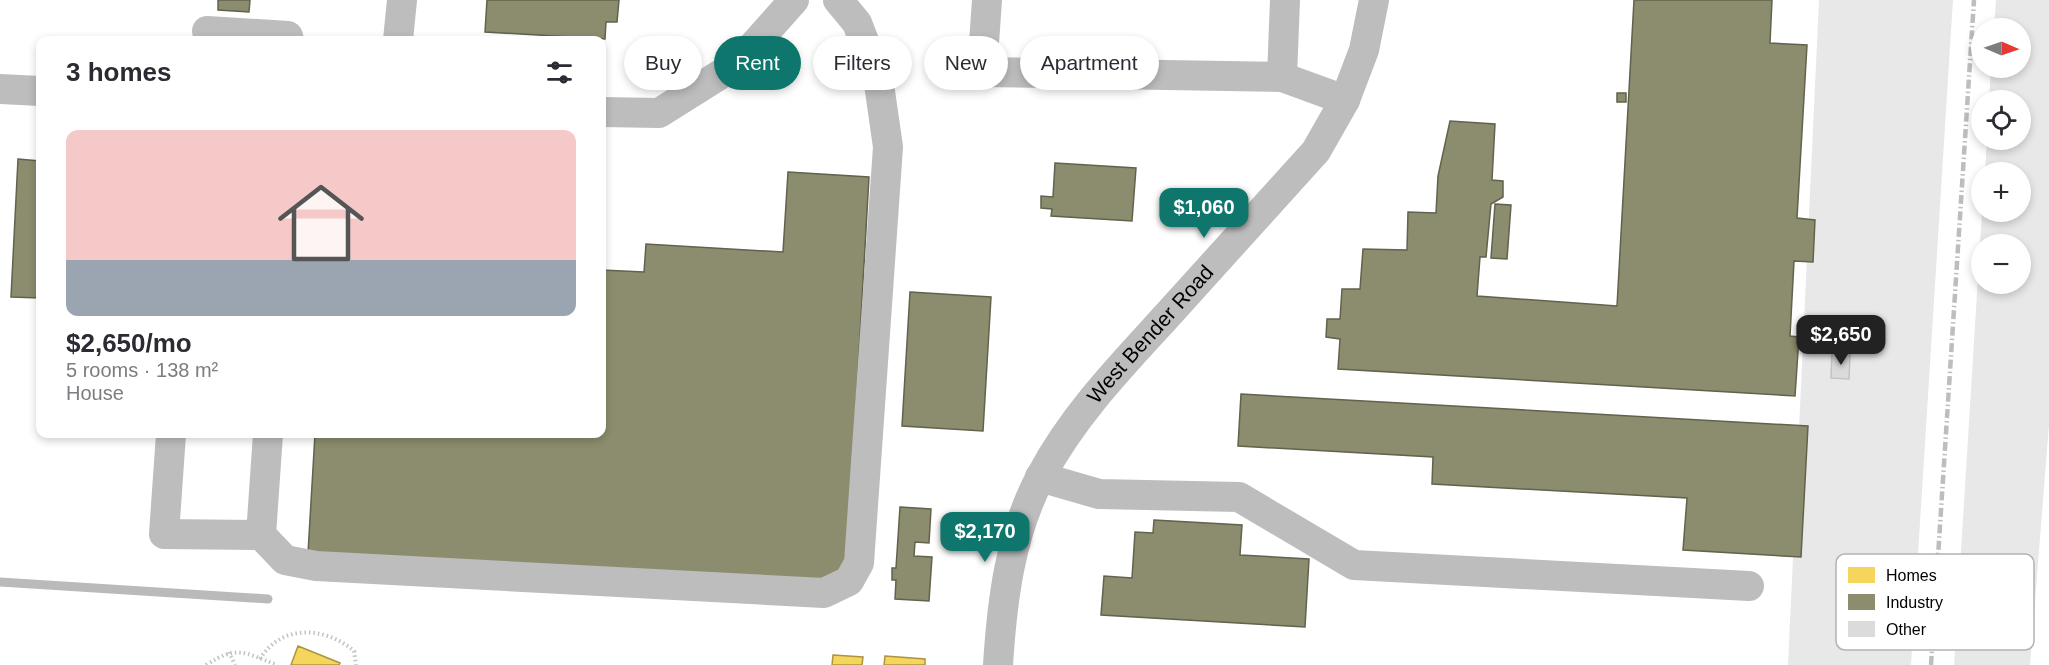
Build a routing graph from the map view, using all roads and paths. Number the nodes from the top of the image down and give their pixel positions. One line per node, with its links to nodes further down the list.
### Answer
1 (402, 0): 9 (street)
2 (794, 0): 14 (street)
3 (838, 0): 18 (street)
4 (987, 0): 10 (street)
5 (1285, 0): 10 (street)
6 (1374, 0): 13 (street, West Bender Road)
7 (207, 31): 8 (street)
8 (288, 36)
9 (398, 36)
10 (1282, 77): 13 (street)
11 (0, 89): 12 (street)
12 (36, 91)
13 (1345, 100): 17 (street, West Bender Road)
14 (606, 112)
15 (171, 438): 18 (street)
16 (268, 438): 18 (street)
17 (1040, 477): 19 (street); 26 (street, West Bender Road)
18 (261, 535)
19 (1749, 586)
20 (228, 651): 21 (path); 22 (path); 23 (path)
21 (260, 658): 24 (path); 25 (path)
22 (206, 665)
23 (235, 665)
24 (277, 665)
25 (356, 665)
26 (998, 665)

